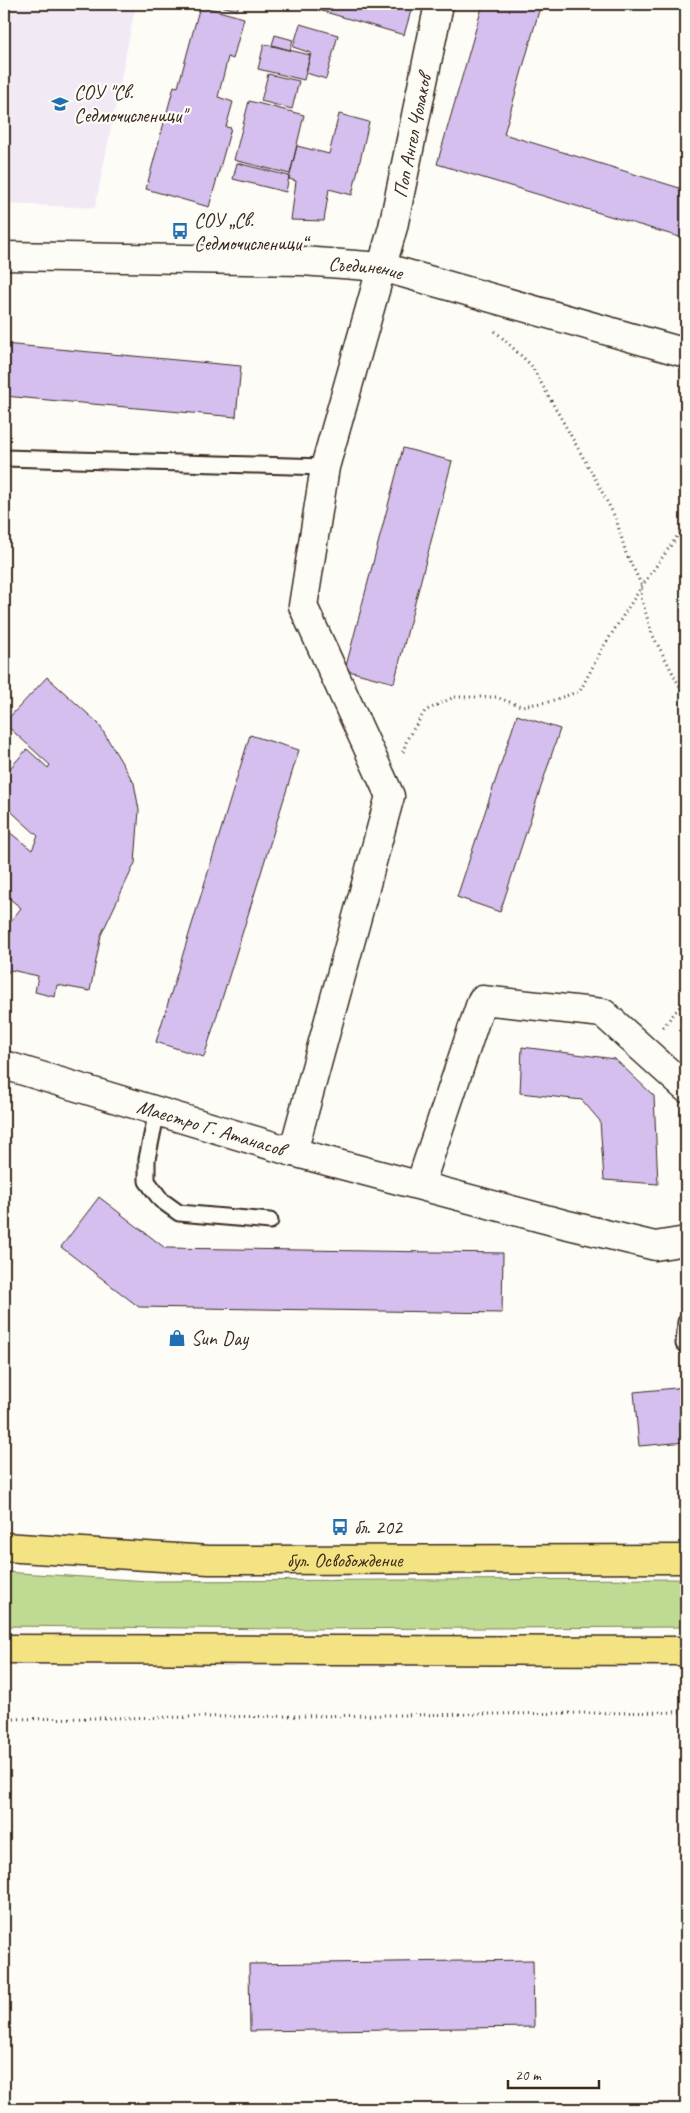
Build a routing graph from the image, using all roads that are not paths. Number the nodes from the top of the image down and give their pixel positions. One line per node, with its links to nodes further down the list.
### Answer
1 (439, 4): 3 (street, Поп Ангел Чолаков)
2 (4, 256): 3 (street, Съединение)
3 (382, 267): 4 (street, Съединение); 6 (street, Поп Ангел Чолаков)
4 (686, 353)
5 (4, 458): 6 (lane)
6 (325, 467): 10 (street, Поп Ангел Чолаков)
7 (4, 1064): 9 (street, Маестро Г. Атанасов)
8 (686, 1088): 11 (street)
9 (158, 1110): 10 (street, Маестро Г. Атанасов); 12 (lane)
10 (293, 1152): 11 (street, Маестро Г. Атанасов)
11 (420, 1185): 13 (street, Маестро Г. Атанасов)
12 (270, 1221)
13 (686, 1241)
14 (686, 1322): 15 (lane)
15 (684, 1344)
16 (4, 1547): 17 (main road, бул. Освобождение)
17 (686, 1559)
18 (4, 1649): 19 (main road)
19 (686, 1651)

